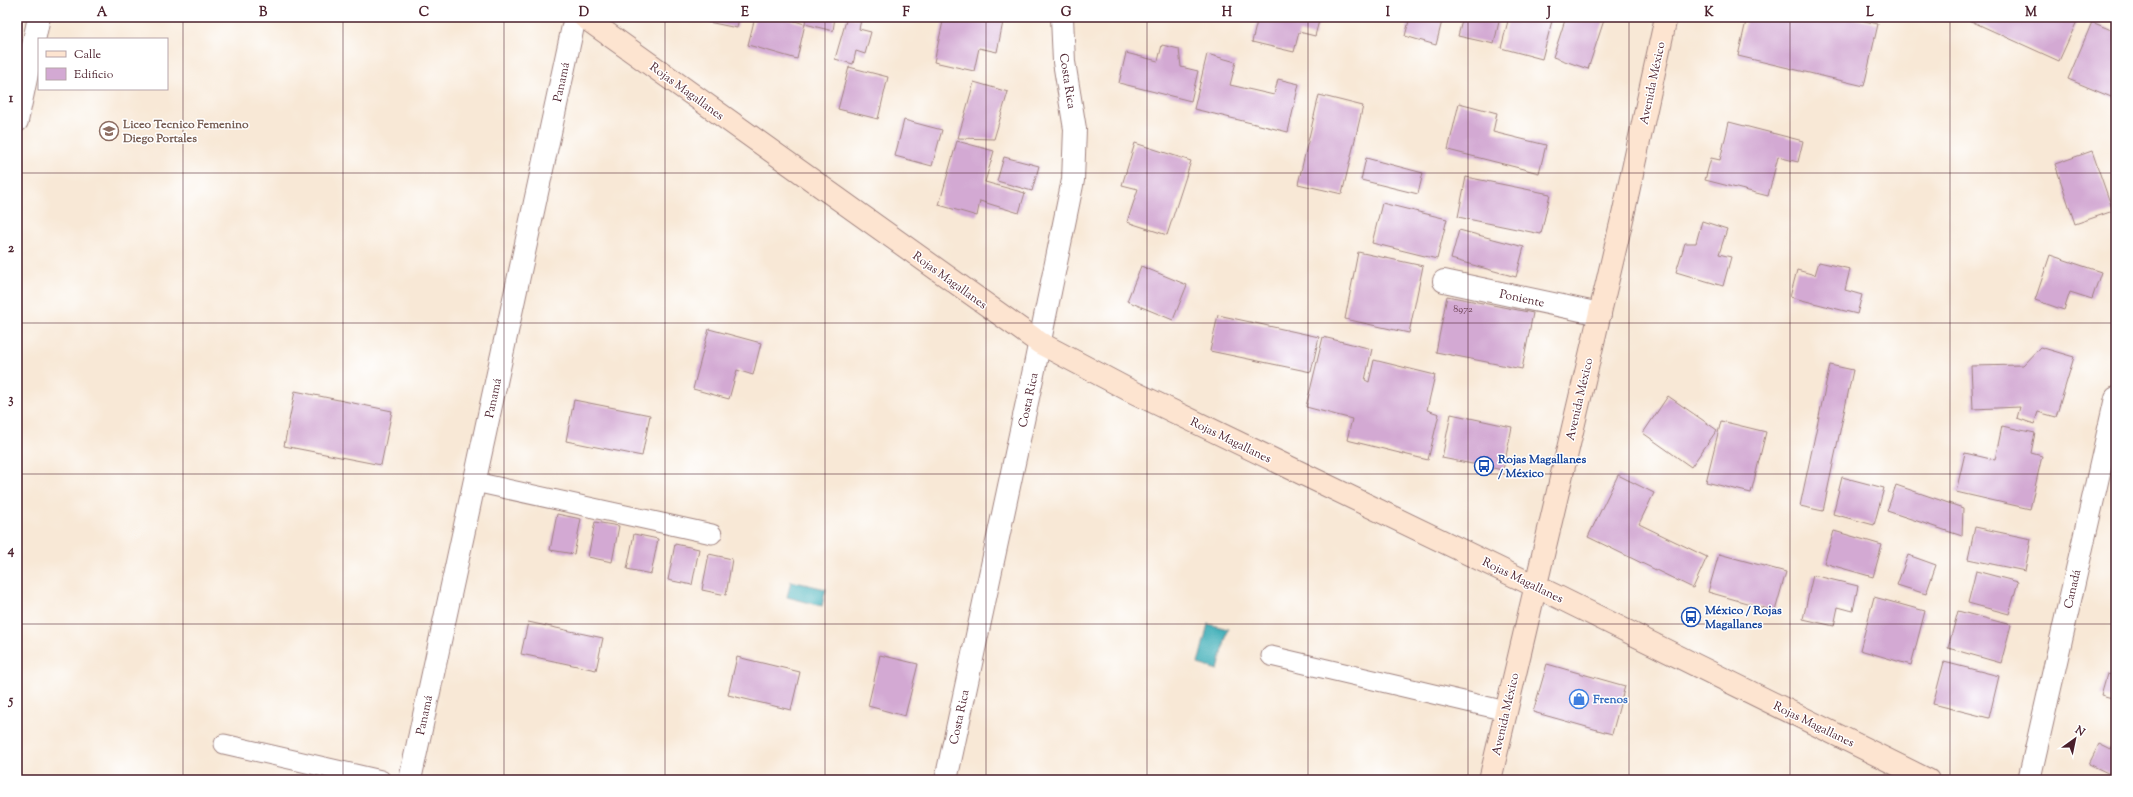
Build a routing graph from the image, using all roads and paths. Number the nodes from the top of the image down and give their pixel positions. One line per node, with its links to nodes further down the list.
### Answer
1 (39, 17): 6 (street)
2 (575, 17): 11 (street, Panamá)
3 (584, 17): 9 (main road, Rojas Magallanes)
4 (1062, 17): 9 (street, Costa Rica)
5 (1666, 17): 8 (main road, Avenida México)
6 (17, 121)
7 (1444, 281): 8 (street, Poniente)
8 (1600, 314): 13 (main road, Avenida México)
9 (1040, 343): 13 (main road, Rojas Magallanes); 19 (street, Costa Rica)
10 (2116, 398): 22 (street, Canadá)
11 (474, 482): 12 (lane); 18 (street, Panamá)
12 (712, 534)
13 (1535, 586): 15 (main road, Avenida México); 21 (main road, Rojas Magallanes)
14 (1271, 656): 15 (lane)
15 (1506, 711): 20 (main road, Avenida México)
16 (224, 744): 17 (lane)
17 (381, 780)
18 (410, 780)
19 (946, 780)
20 (1490, 780)
21 (1928, 780)
22 (2029, 780)

